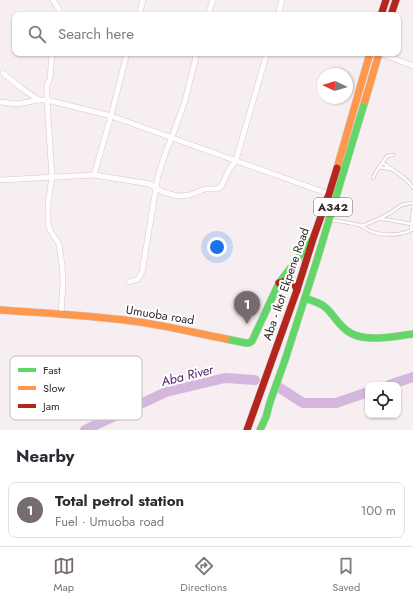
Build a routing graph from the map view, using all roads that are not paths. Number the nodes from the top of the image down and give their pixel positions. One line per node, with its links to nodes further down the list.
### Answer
1 (53, 0): 7 (street)
2 (143, 0): 8 (street)
3 (213, 0): 9 (street)
4 (282, 0): 10 (street)
5 (386, 0): 11 (main road)
6 (396, 0): 12 (main road)
7 (59, 12)
8 (140, 12)
9 (209, 12)
10 (279, 12)
11 (382, 12)
12 (392, 12)
13 (52, 56): 23 (street)
14 (126, 56): 25 (street)
15 (196, 56): 26 (street)
16 (265, 56): 28 (street)
17 (369, 56): 38 (main road, Aba - Ikot Ekpene Road / A342)
18 (378, 56): 42 (main road, Aba - Ikot Ekpene Road / A342)
19 (387, 56): 20 (street)
20 (413, 66)
21 (3, 73): 22 (street)
22 (39, 100): 23 (street); 24 (street)
23 (47, 100): 25 (street); 33 (street)
24 (0, 102)
25 (111, 116): 26 (street); 32 (street)
26 (172, 137): 28 (street); 36 (street)
27 (393, 155): 29 (lane)
28 (236, 160): 36 (street); 38 (street)
29 (383, 163): 30 (lane); 31 (lane)
30 (379, 167): 31 (lane); 34 (lane)
31 (390, 169): 37 (lane)
32 (94, 175): 33 (street); 36 (street)
33 (52, 177): 35 (street); 52 (street)
34 (374, 178)
35 (0, 180)
36 (156, 188): 47 (street)
37 (413, 188)
38 (329, 194): 46 (main road, Aba - Ikot Ekpene Road / A342)
39 (413, 203): 41 (lane)
40 (413, 210): 43 (lane)
41 (379, 219): 43 (lane); 44 (lane)
42 (329, 220): 44 (lane); 50 (main road, Aba - Ikot Ekpene Road / A342)
43 (411, 224): 45 (lane)
44 (361, 226): 45 (lane)
45 (412, 230)
46 (314, 236): 48 (main road, Umuoba road); 49 (main road, Aba - Ikot Ekpene Road / A342)
47 (129, 282)
48 (279, 283): 49 (main road); 52 (main road, Umuoba road)
49 (297, 290): 54 (main road, Aba - Ikot Ekpene Road / A342)
50 (305, 298): 53 (main road); 55 (main road, Aba - Ikot Ekpene Road / A342)
51 (0, 310): 52 (main road, Umuoba road)
52 (61, 314)
53 (413, 334)
54 (247, 430)
55 (260, 430)

